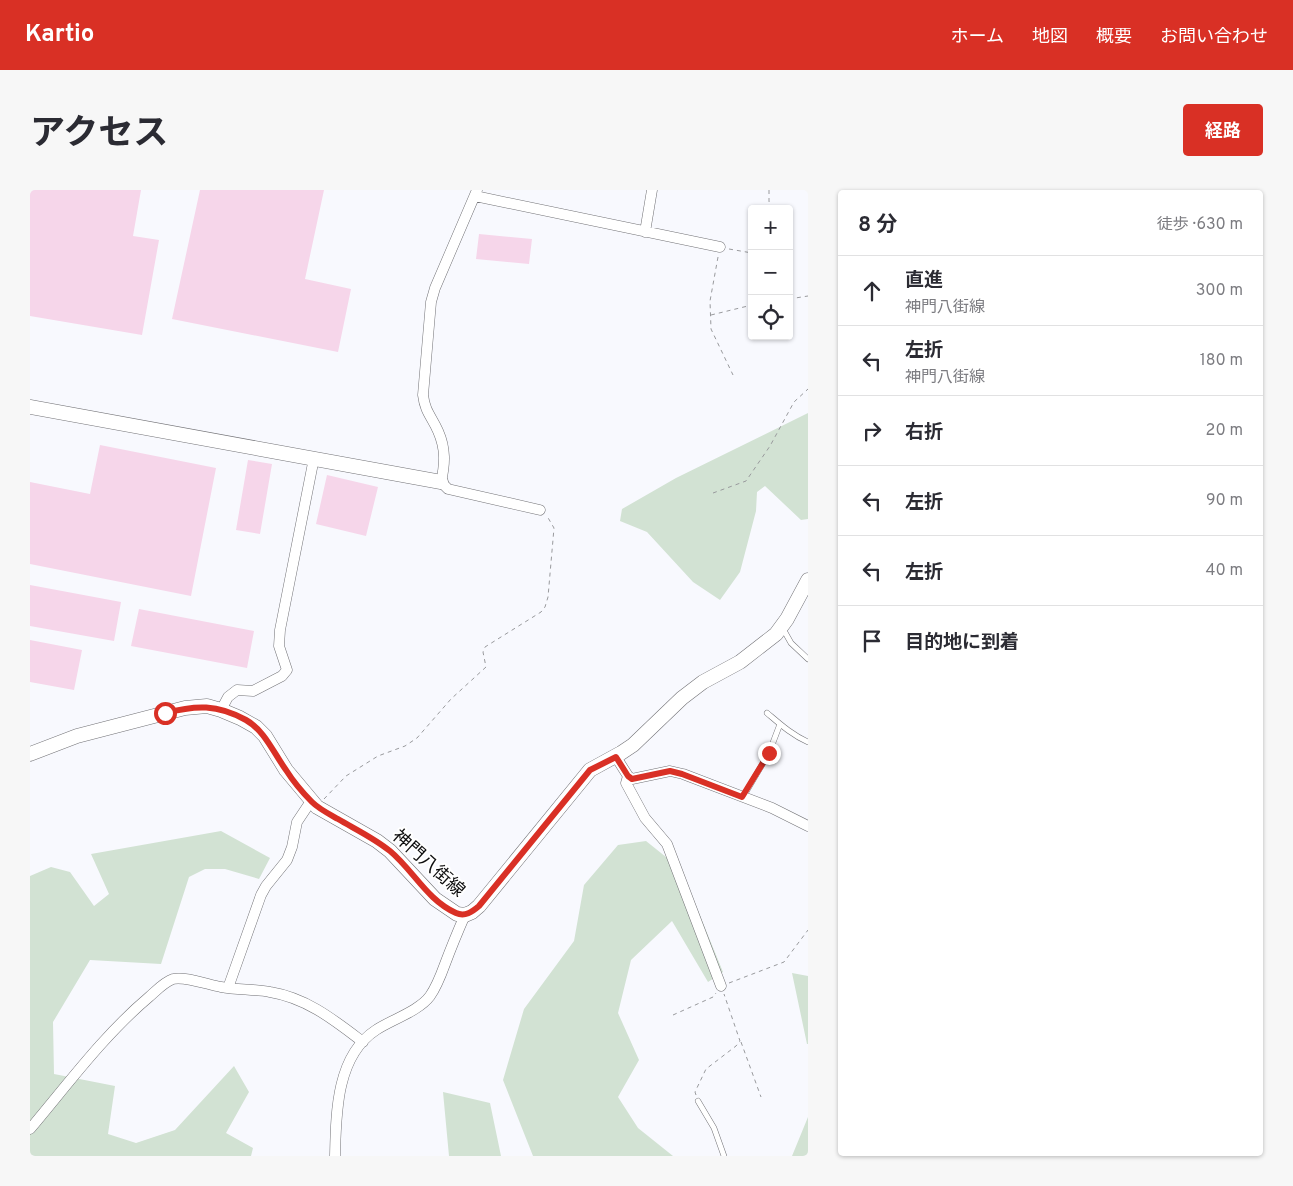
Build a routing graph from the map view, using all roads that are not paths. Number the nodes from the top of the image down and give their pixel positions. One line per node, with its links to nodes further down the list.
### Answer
1 (652, 190): 3 (street)
2 (476, 193): 3 (street); 7 (street)
3 (645, 232): 4 (street)
4 (720, 247)
5 (30, 407): 6 (main road)
6 (314, 458): 7 (main road); 12 (street)
7 (441, 482): 8 (street)
8 (540, 510)
9 (808, 580): 10 (main road, 神門八街線)
10 (781, 627): 11 (lane); 17 (main road, 神門八街線)
11 (808, 659)
12 (221, 710): 16 (main road, 神門八街線); 20 (main road, 神門八街線)
13 (768, 712): 14 (lane)
14 (780, 724): 15 (lane); 19 (lane)
15 (808, 742)
16 (30, 754)
17 (616, 757): 18 (street); 22 (main road, 神門八街線)
18 (628, 776): 19 (street); 23 (street)
19 (742, 797): 21 (street)
20 (314, 804): 22 (main road, 神門八街線); 24 (street)
21 (808, 826)
22 (465, 915): 25 (street)
23 (721, 986)
24 (228, 988): 25 (street); 27 (street)
25 (363, 1042): 28 (street)
26 (698, 1101): 29 (lane)
27 (30, 1129)
28 (335, 1156)
29 (724, 1156)

